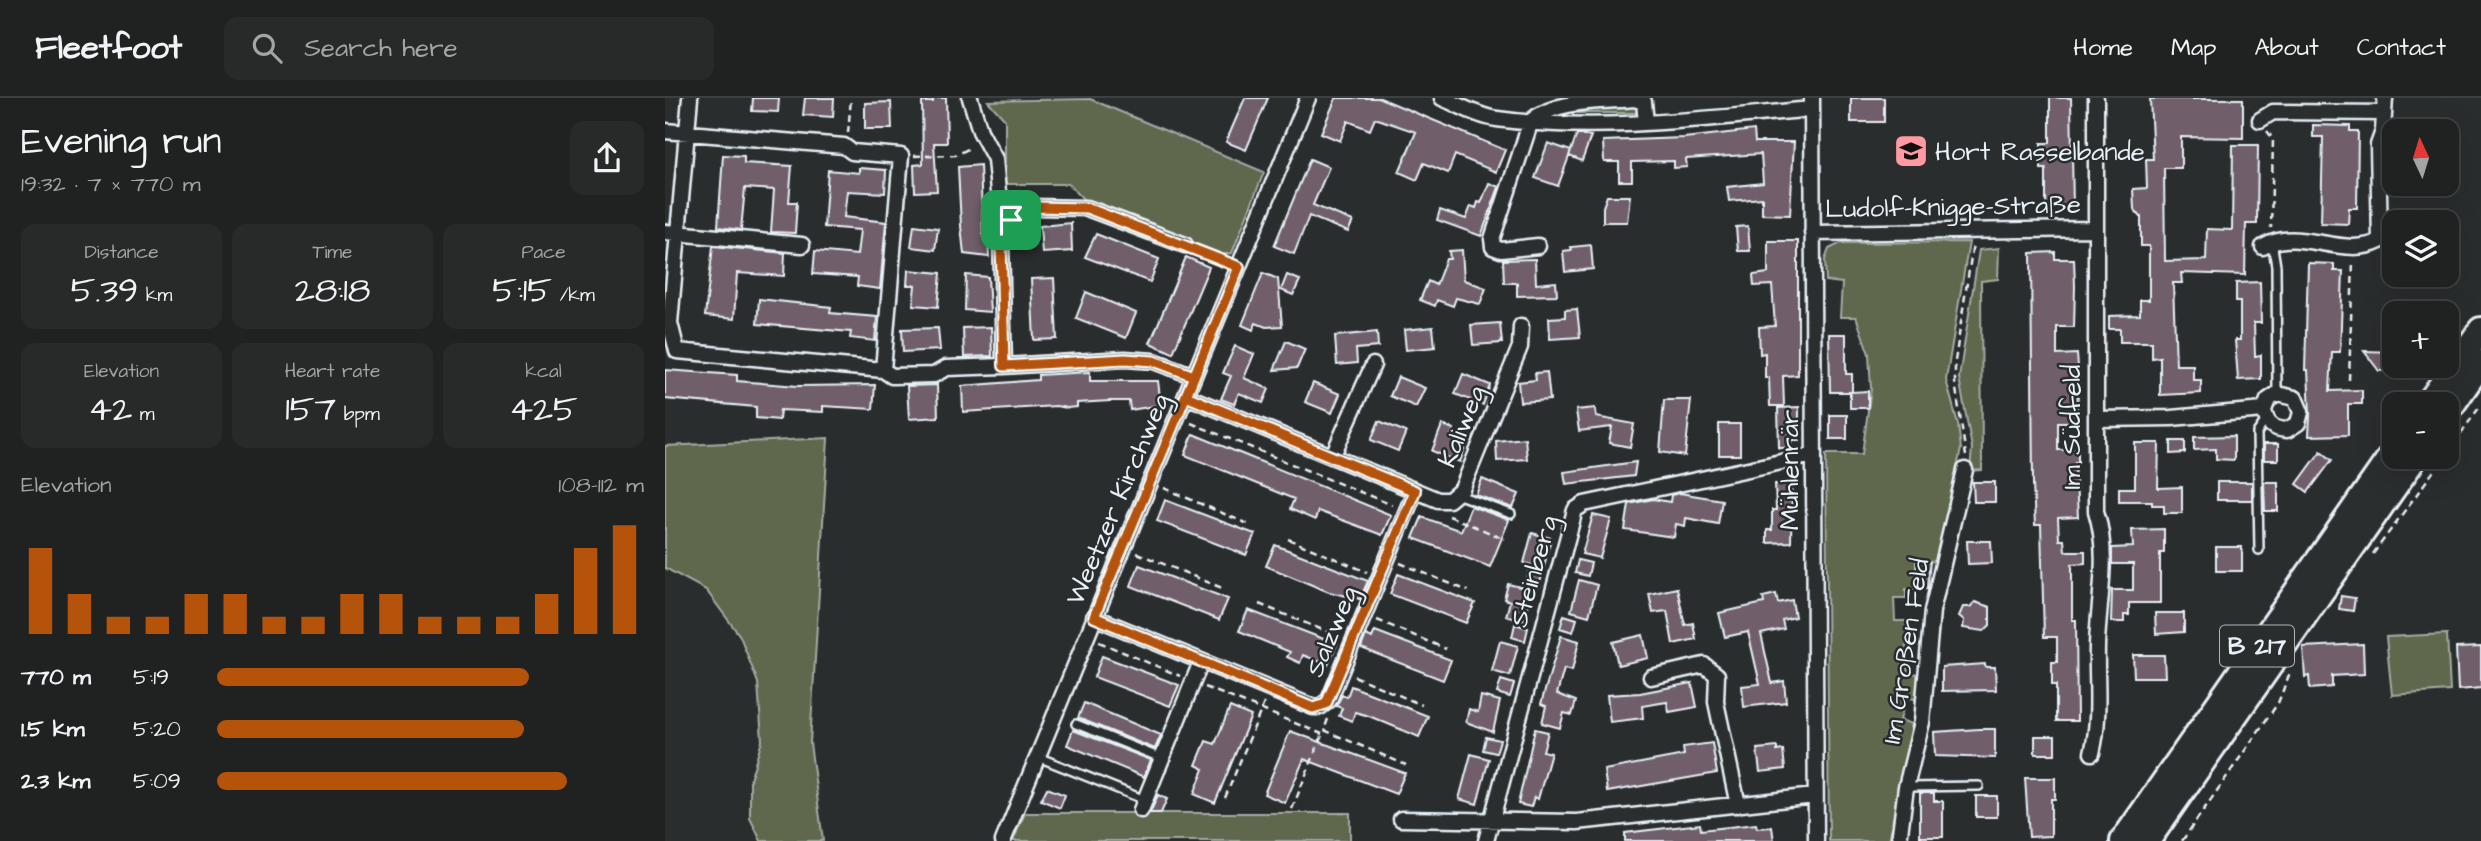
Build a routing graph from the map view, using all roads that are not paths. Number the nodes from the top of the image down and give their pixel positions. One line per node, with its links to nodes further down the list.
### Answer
1 (690, 98): 12 (street)
2 (970, 98): 13 (street)
3 (1308, 98): 28 (street, Weetzer Kirchweg)
4 (1442, 98): 9 (street)
5 (2097, 98): 14 (street, Im Südfeld)
6 (1812, 103): 10 (street); 16 (street, Mühlenrär)
7 (2385, 106): 8 (street); 18 (street)
8 (2260, 120)
9 (1531, 121): 10 (street); 10 (street); 20 (street)
10 (1646, 124)
11 (665, 131): 12 (street)
12 (687, 132): 15 (street); 27 (street)
13 (1011, 220): 19 (street); 26 (street)
14 (2095, 229): 16 (street, Ludolf-Knigge-Straße); 34 (street, Im Südfeld)
15 (672, 233): 17 (street); 21 (street)
16 (1812, 233): 36 (street, Mühlenrär)
17 (802, 244)
18 (2268, 244): 30 (lane)
19 (1185, 245)
20 (1538, 246)
21 (668, 314): 27 (street)
22 (1521, 326): 41 (street, Kaliweg)
23 (2481, 330): 29 (highway)
24 (2481, 363): 31 (highway)
25 (1373, 365): 35 (street)
26 (1004, 366): 27 (street); 28 (street)
27 (883, 370)
28 (1194, 376): 32 (street, Weetzer Kirchweg)
29 (2437, 392)
30 (2277, 394): 33 (street); 33 (street)
31 (2459, 395)
32 (1186, 396): 35 (street, Kaliweg); 44 (street, Weetzer Kirchweg)
33 (2265, 415): 34 (street); 43 (lane)
34 (2096, 419): 48 (street, Im Südfeld)
35 (1333, 455): 40 (street, Kaliweg)
36 (1814, 455): 53 (street, Mühlenrär); 57 (street, Steinberg)
37 (2383, 469): 62 (highway, B 217)
38 (2407, 469): 63 (highway, B 217)
39 (1965, 470): 51 (street, Im Großen Feld)
40 (1415, 491): 41 (street, Kaliweg); 45 (street, Salzweg)
41 (1459, 495): 42 (lane)
42 (1511, 514)
43 (2259, 550)
44 (1094, 617): 45 (street, Salzweg); 49 (street, Weetzer Kirchweg)
45 (1201, 662): 50 (street)
46 (1651, 677): 55 (street)
47 (1076, 724): 50 (lane)
48 (2092, 753)
49 (1037, 757): 54 (lane); 58 (street, Weetzer Kirchweg)
50 (1162, 758): 54 (street)
51 (1906, 786): 52 (lane); 61 (street, Im Großen Feld)
52 (1979, 786)
53 (1815, 796): 55 (street); 60 (street, Mühlenrär)
54 (1143, 805)
55 (1738, 805): 57 (street)
56 (1401, 819): 57 (street)
57 (1493, 820): 59 (street, Steinberg)
58 (1003, 841)
59 (1486, 841)
60 (1816, 841)
61 (1899, 841)
62 (2123, 841)
63 (2147, 841)

